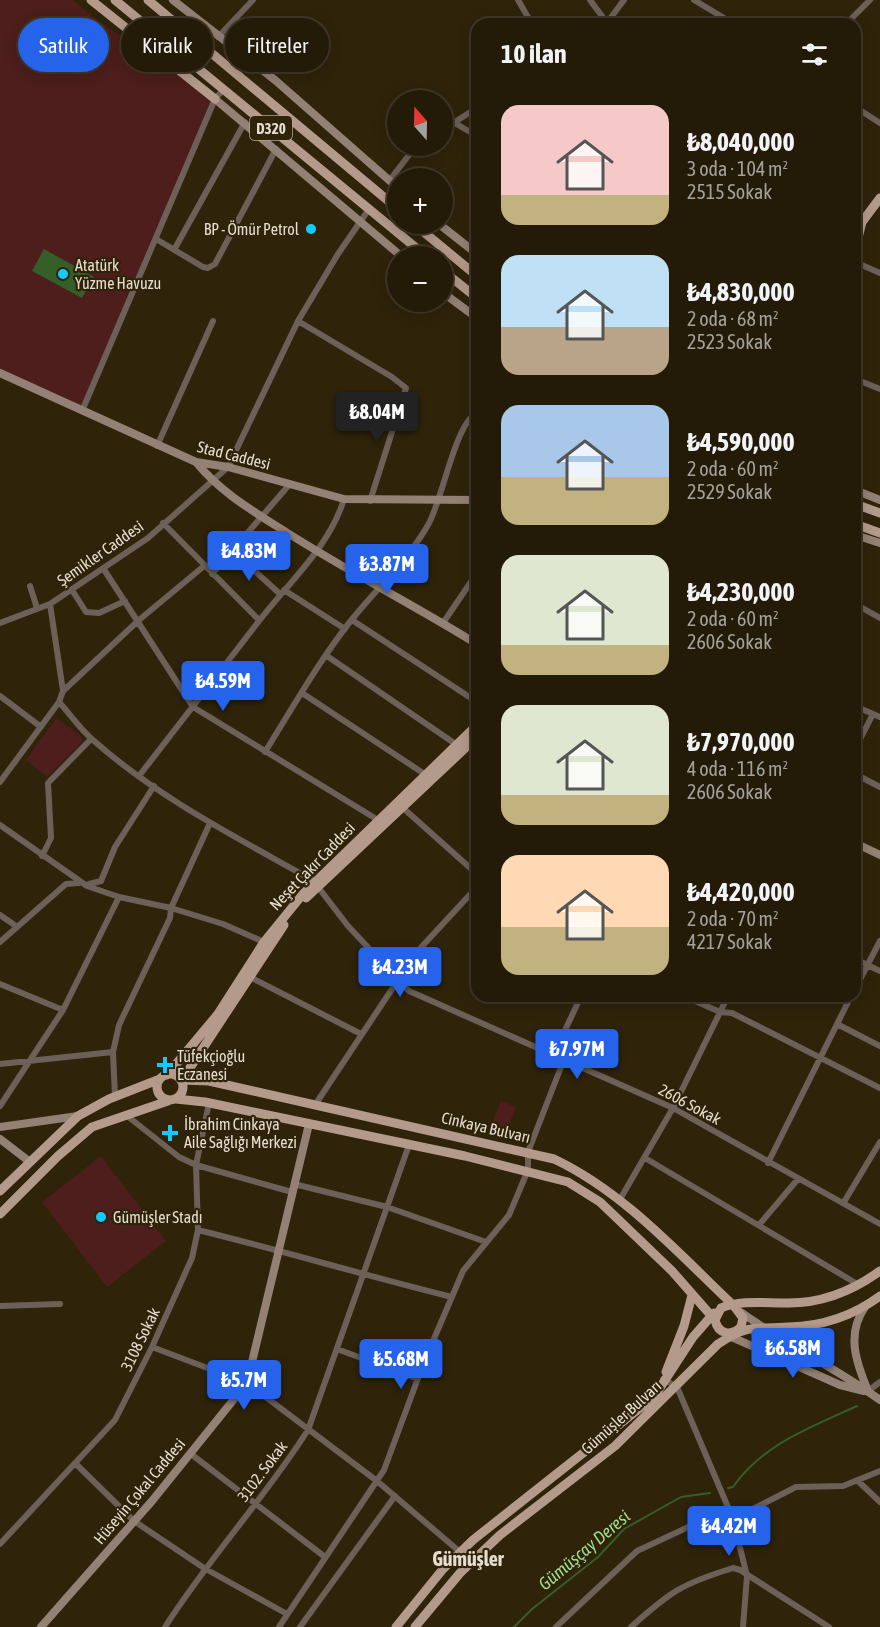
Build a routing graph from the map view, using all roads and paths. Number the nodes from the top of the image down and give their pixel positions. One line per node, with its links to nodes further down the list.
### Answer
1 (91, 0): 18 (main road)
2 (115, 0): 17 (main road, D320)
3 (148, 0): 30 (main road, D320)
4 (173, 0): 16 (street)
5 (253, 0): 16 (street)
6 (518, 0): 11 (street)
7 (590, 0): 12 (street)
8 (624, 0): 13 (street)
9 (694, 0): 14 (street)
10 (870, 0): 15 (street)
11 (528, 18)
12 (603, 18)
13 (610, 18)
14 (724, 18)
15 (852, 18)
16 (218, 37): 28 (street)
17 (224, 89): 18 (street); 31 (main road, D320)
18 (215, 99): 21 (street); 36 (street)
19 (861, 111): 23 (street)
20 (471, 112): 22 (street)
21 (245, 122): 25 (street); 39 (street)
22 (453, 122): 24 (street)
23 (880, 123)
24 (471, 132)
25 (276, 149): 32 (street); 39 (street)
26 (408, 156): 27 (street)
27 (399, 168)
28 (387, 178)
29 (880, 198): 33 (main road)
30 (387, 200)
31 (369, 209): 32 (street, Şemikler Caddesi); 38 (main road, D320)
32 (361, 222): 37 (street); 49 (street, Şemikler Caddesi)
33 (861, 226)
34 (426, 234): 42 (main road)
35 (452, 234): 40 (street)
36 (156, 239): 39 (street); 53 (street)
37 (389, 246)
38 (414, 246)
39 (174, 249)
40 (471, 249)
41 (861, 265): 43 (street)
42 (471, 271)
43 (880, 273)
44 (453, 279): 45 (main road)
45 (471, 293)
46 (453, 300): 47 (street)
47 (471, 314)
48 (213, 321): 55 (street)
49 (298, 321): 57 (street, Şemikler Caddesi); 63 (street)
50 (0, 373): 53 (street, Stad Caddesi)
51 (861, 381): 52 (street)
52 (880, 389)
53 (82, 411): 55 (street, Stad Caddesi)
54 (471, 417): 65 (street)
55 (157, 446): 56 (street, Stad Caddesi)
56 (196, 462): 57 (street, Stad Caddesi); 58 (street)
57 (228, 467): 58 (street, Şemikler Caddesi); 59 (street, Stad Caddesi)
58 (211, 480): 68 (street); 69 (street, Şemikler Caddesi)
59 (289, 485): 61 (street, Stad Caddesi); 68 (street)
60 (861, 492): 62 (street)
61 (345, 499): 63 (street, Stad Caddesi); 75 (street)
62 (880, 500)
63 (370, 501): 65 (street, Stad Caddesi)
64 (471, 501): 65 (street, Stad Caddesi)
65 (438, 502): 81 (street)
66 (861, 506): 67 (main road)
67 (880, 513)
68 (262, 517): 74 (street); 75 (street)
69 (163, 523): 76 (street); 77 (street, Şemikler Caddesi)
70 (861, 526): 71 (main road)
71 (880, 533)
72 (861, 537): 73 (street)
73 (880, 543)
74 (233, 551): 78 (street); 83 (street)
75 (316, 551): 81 (street); 83 (street)
76 (204, 566): 78 (street); 89 (street)
77 (103, 568): 82 (street, Şemikler Caddesi); 84 (street)
78 (212, 573): 90 (street)
79 (471, 582): 93 (street)
80 (30, 586): 87 (street)
81 (378, 588): 91 (street); 93 (street)
82 (72, 590): 84 (street); 85 (street, Şemikler Caddesi)
83 (282, 592): 90 (street); 94 (street)
84 (125, 601): 89 (street)
85 (50, 604): 87 (street); 97 (street, Şemikler Caddesi)
86 (861, 607): 88 (street)
87 (37, 608): 92 (street)
88 (880, 618)
89 (139, 620): 97 (street); 102 (street)
90 (259, 620): 102 (street)
91 (351, 620): 94 (street); 100 (street)
92 (0, 623)
93 (443, 623): 95 (street)
94 (345, 629): 96 (street)
95 (471, 640)
96 (327, 656): 98 (street); 111 (street)
97 (63, 691): 101 (street, Şemikler Caddesi)
98 (302, 693): 112 (street); 113 (street)
99 (0, 696): 106 (street)
100 (471, 698)
101 (59, 702): 106 (street, Şemikler Caddesi); 109 (street)
102 (193, 707): 112 (street); 114 (street)
103 (861, 709): 104 (street)
104 (873, 714): 105 (street); 108 (street)
105 (880, 717)
106 (41, 727): 116 (street, Şemikler Caddesi)
107 (471, 732): 111 (main road, Neşet Çakır Caddesi)
108 (861, 737)
109 (91, 739): 114 (street); 125 (street)
110 (471, 743): 119 (main road, Neşet Çakır Caddesi)
111 (457, 745): 113 (main road, Neşet Çakır Caddesi)
112 (265, 752): 120 (street)
113 (426, 775): 120 (main road, Neşet Çakır Caddesi)
114 (139, 776): 117 (street)
115 (861, 777): 118 (street)
116 (1, 778)
117 (154, 786): 121 (street); 127 (street)
118 (880, 788)
119 (403, 808): 126 (street); 128 (main road, Neşet Çakır Caddesi)
120 (378, 820): 128 (main road, Neşet Çakır Caddesi)
121 (210, 823): 128 (street); 131 (street)
122 (0, 825): 125 (street)
123 (861, 846): 124 (street)
124 (880, 855)
125 (42, 856): 127 (street)
126 (471, 869)
127 (81, 883): 130 (street); 133 (street)
128 (316, 884): 136 (main road, Neşet Çakır Caddesi); 140 (main road, Neşet Çakır Caddesi); 142 (street, 2606 Sokak)
129 (471, 893): 142 (street)
130 (119, 897): 131 (street); 148 (street)
131 (171, 908): 136 (street); 153 (street)
132 (0, 915): 133 (street)
133 (16, 926): 135 (street)
134 (880, 941): 138 (street)
135 (0, 942)
136 (264, 942): 158 (main road, Neşet Çakır Caddesi)
137 (861, 962): 138 (street)
138 (867, 965): 139 (street); 141 (street)
139 (880, 971)
140 (250, 977): 151 (street); 159 (main road, Neşet Çakır Caddesi)
141 (861, 977)
142 (398, 980): 151 (street); 154 (street, 2606 Sokak)
143 (0, 984): 148 (street)
144 (578, 1002): 154 (street)
145 (698, 1002): 149 (street)
146 (725, 1002): 149 (street)
147 (848, 1002): 150 (street)
148 (63, 1010): 156 (street)
149 (720, 1012): 155 (street); 166 (street)
150 (837, 1024): 152 (street); 155 (street)
151 (361, 1034): 164 (street)
152 (880, 1046)
153 (113, 1052): 156 (street); 161 (street)
154 (553, 1056): 166 (street, 2606 Sokak); 174 (street)
155 (820, 1058): 160 (street); 177 (street)
156 (30, 1061): 157 (street); 165 (street)
157 (0, 1064)
158 (164, 1077): 159 (main road); 161 (main road); 162 (main road)
159 (182, 1080): 162 (main road); 164 (main road, Cinkaya Bulvarı)
160 (880, 1088)
161 (115, 1096): 168 (main road)
162 (172, 1100): 163 (main road, Cinkaya Bulvarı); 167 (main road, Cinkaya Bulvarı)
163 (209, 1103): 169 (main road, Cinkaya Bulvarı); 178 (street, 3108 Sokak)
164 (315, 1105): 174 (main road, Cinkaya Bulvarı)
165 (0, 1106)
166 (673, 1108): 175 (street); 177 (street, 2606 Sokak)
167 (125, 1114): 178 (street); 186 (main road, Cinkaya Bulvarı)
168 (78, 1116): 170 (street); 176 (main road)
169 (309, 1124): 173 (main road, Cinkaya Bulvarı); 181 (street, Hüseyin Çokal Caddesi)
170 (0, 1127)
171 (0, 1139): 176 (street)
172 (880, 1142): 184 (street)
173 (409, 1145): 179 (main road, Cinkaya Bulvarı); 185 (street, 3102. Sokak)
174 (528, 1152): 179 (street); 183 (main road, Cinkaya Bulvarı)
175 (645, 1158): 183 (street); 188 (street)
176 (30, 1162): 182 (main road)
177 (768, 1163): 180 (street, 2606 Sokak)
178 (196, 1165): 181 (street); 189 (street, 3108 Sokak)
179 (528, 1170): 190 (street); 195 (main road, Cinkaya Bulvarı)
180 (798, 1179): 184 (street, 2606 Sokak); 188 (street)
181 (293, 1188): 185 (street); 191 (street, Hüseyin Çokal Caddesi)
182 (0, 1191)
183 (619, 1201): 200 (main road, Cinkaya Bulvarı)
184 (844, 1202): 187 (street, 2606 Sokak)
185 (387, 1207): 190 (street); 193 (street, 3102. Sokak)
186 (0, 1214)
187 (880, 1224)
188 (759, 1225): 194 (street)
189 (198, 1230): 191 (street); 207 (street, 3108 Sokak)
190 (486, 1242): 197 (street)
191 (279, 1250): 193 (street); 212 (street, Hüseyin Çokal Caddesi)
192 (880, 1271): 194 (main road)
193 (363, 1275): 197 (street); 208 (street, 3102. Sokak)
194 (860, 1285): 200 (main road)
195 (692, 1294): 203 (main road, Cinkaya Bulvarı); 210 (main road)
196 (880, 1296): 201 (main road, Gümüşler Bulvarı)
197 (452, 1297): 209 (street)
198 (60, 1304): 199 (street)
199 (0, 1306)
200 (734, 1306): 202 (main road); 203 (main road, Gümüşler Bulvarı)
201 (865, 1307): 204 (main road, Gümüşler Bulvarı); 214 (street)
202 (742, 1313): 204 (street); 205 (main road)
203 (713, 1318): 206 (main road); 210 (main road, Gümüşler Bulvarı)
204 (760, 1326): 205 (main road, Gümüşler Bulvarı); 214 (street)
205 (738, 1331): 206 (main road, Gümüşler Bulvarı)
206 (727, 1335): 213 (main road, Gümüşler Bulvarı); 214 (street)
207 (152, 1347): 212 (street); 218 (street, 3108 Sokak)
208 (336, 1348): 209 (street); 216 (street, 3102. Sokak)
209 (418, 1379): 220 (street)
210 (665, 1380): 213 (street); 229 (main road, Gümüşler Bulvarı)
211 (880, 1382): 214 (street)
212 (247, 1383): 216 (street); 217 (street, Hüseyin Çokal Caddesi)
213 (677, 1387): 225 (street); 239 (main road, Gümüşler Bulvarı)
214 (868, 1392): 215 (street)
215 (880, 1400)
216 (308, 1430): 220 (street); 224 (street, 3102. Sokak)
217 (191, 1454): 224 (street); 227 (street, Hüseyin Çokal Caddesi)
218 (75, 1463): 227 (street); 228 (street, 3108 Sokak)
219 (880, 1471): 221 (street)
220 (376, 1481): 222 (street); 230 (street)
221 (858, 1481): 223 (street); 226 (street)
222 (395, 1496): 229 (street); 237 (street)
223 (880, 1502)
224 (255, 1503): 230 (street); 231 (street, 3102. Sokak)
225 (729, 1509): 226 (street); 240 (street)
226 (733, 1519): 232 (street)
227 (134, 1521): 231 (street); 234 (street, Hüseyin Çokal Caddesi)
228 (0, 1544)
229 (460, 1552): 238 (main road, Gümüşler Bulvarı)
230 (325, 1557): 233 (street)
231 (204, 1568): 233 (street); 235 (street, 3102. Sokak)
232 (747, 1576): 241 (street); 242 (street); 243 (street)
233 (286, 1614): 236 (street)
234 (44, 1626)
235 (165, 1627)
236 (279, 1627)
237 (300, 1627)
238 (396, 1627)
239 (415, 1627)
240 (556, 1627)
241 (631, 1627)
242 (742, 1627)
243 (829, 1627)

